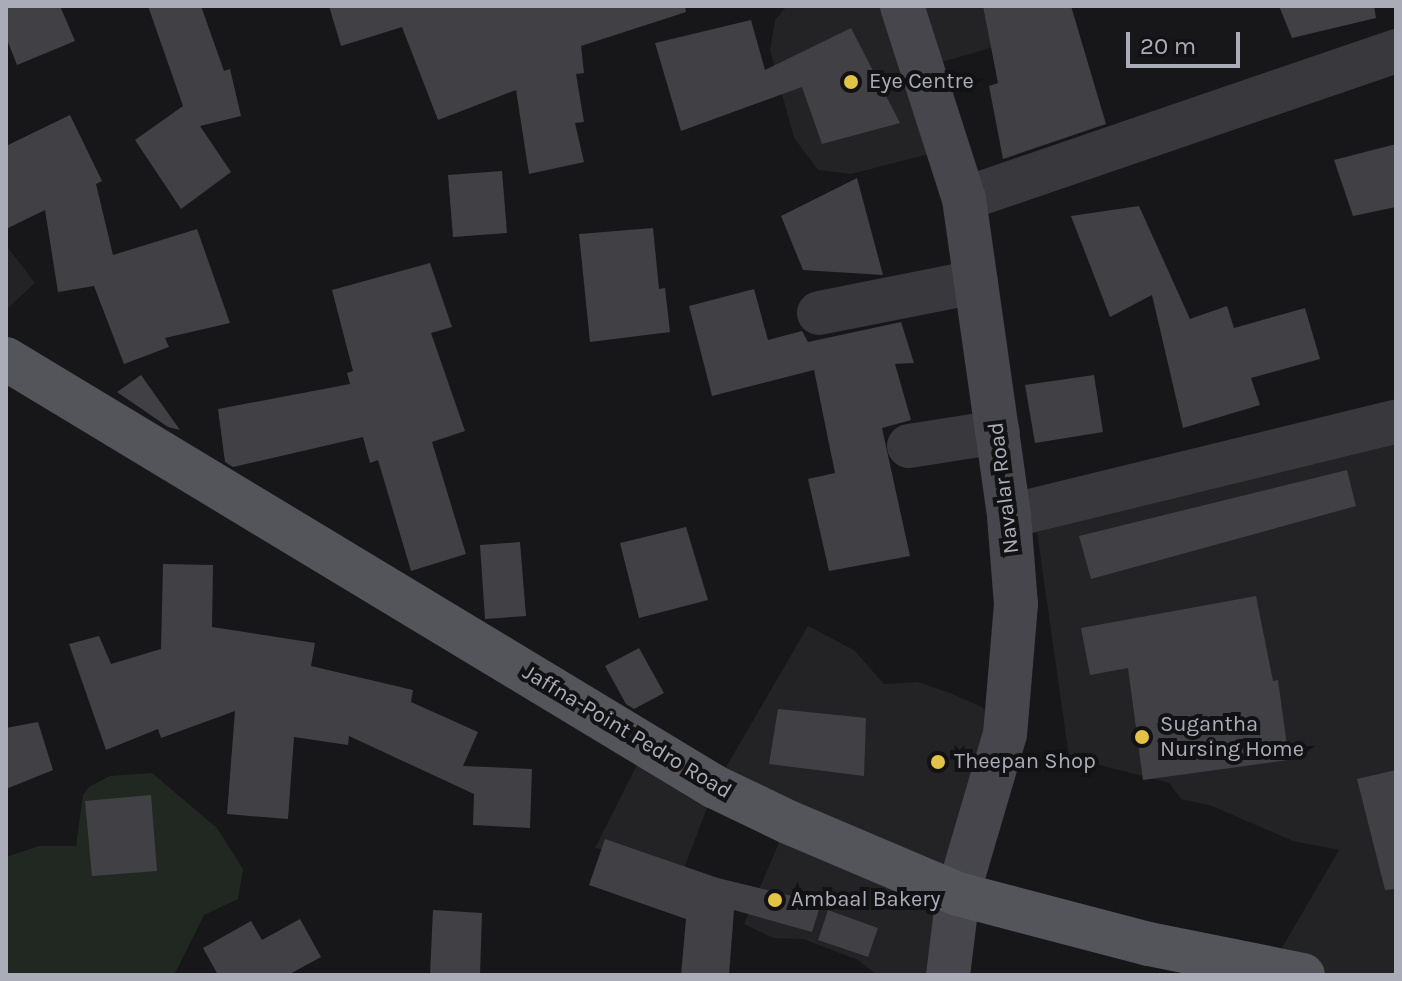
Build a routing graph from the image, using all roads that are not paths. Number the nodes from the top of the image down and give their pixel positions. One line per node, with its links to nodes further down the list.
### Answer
1 (902, 6): 3 (street, Navalar Road)
2 (1396, 51): 3 (street)
3 (964, 199): 4 (street, Navalar Road)
4 (976, 282): 5 (street); 8 (street, Navalar Road)
5 (819, 313)
6 (6, 359): 11 (main road, Jaffna-Point Pedro Road)
7 (1396, 422): 10 (street)
8 (998, 432): 9 (street); 10 (street, Navalar Road)
9 (909, 446)
10 (1009, 516): 11 (street, Navalar Road)
11 (958, 894): 12 (street, Navalar Road); 13 (main road, Jaffna-Point Pedro Road)
12 (948, 975)
13 (1303, 975)

